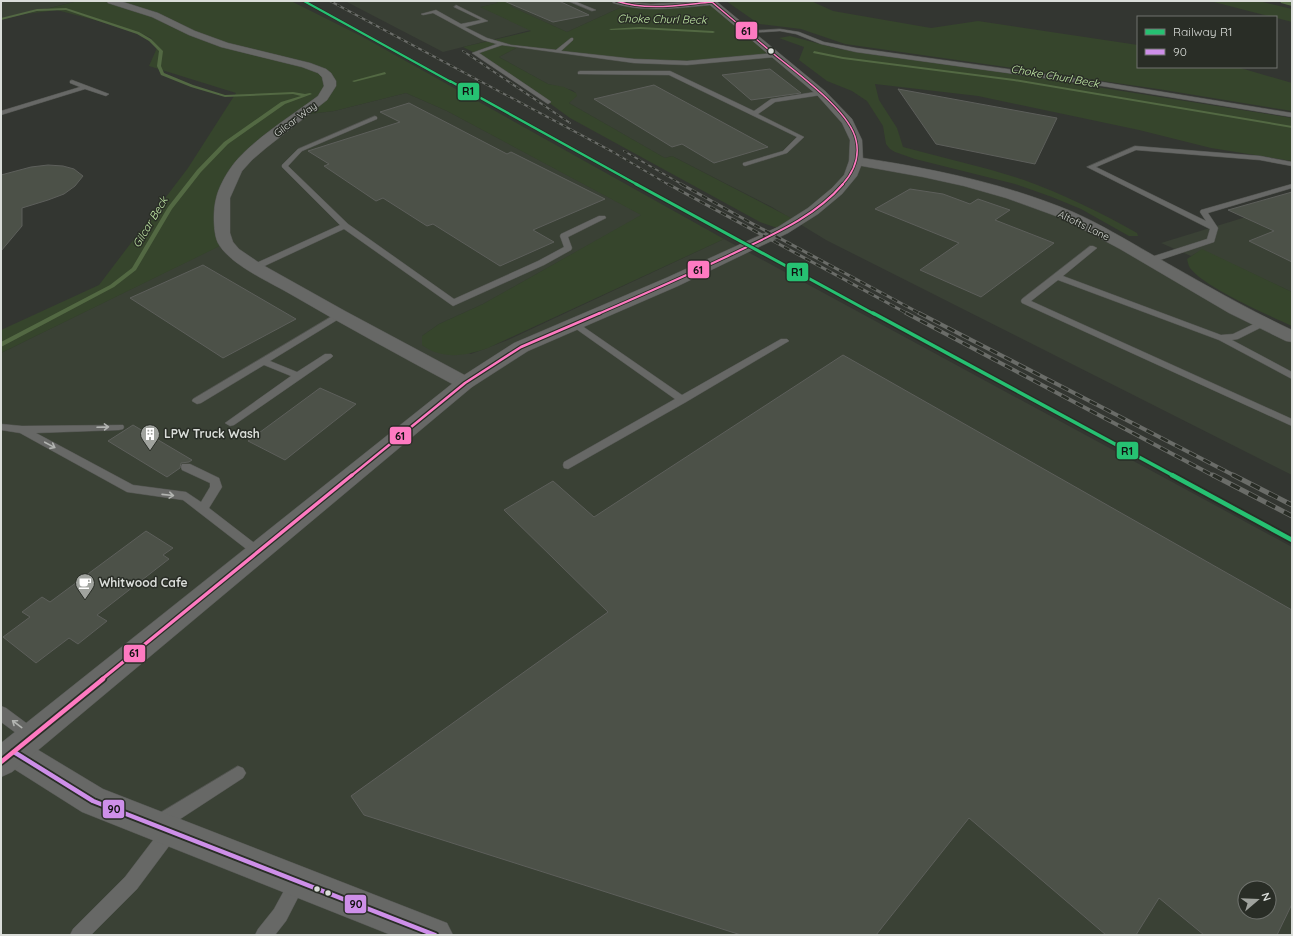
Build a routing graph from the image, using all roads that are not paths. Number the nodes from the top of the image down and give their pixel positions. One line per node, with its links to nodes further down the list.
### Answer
1 (111, 1): 33 (street, Gilcar Way)
2 (570, 1): 6 (lane)
3 (616, 1): 4 (street)
4 (711, 2): 9 (street)
5 (456, 6): 8 (lane)
6 (594, 10)
7 (423, 14): 8 (lane)
8 (460, 26): 11 (lane)
9 (748, 32): 13 (street); 22 (lane)
10 (571, 39): 12 (lane)
11 (500, 44): 12 (lane); 19 (lane)
12 (557, 52): 13 (lane)
13 (775, 55): 17 (street)
14 (580, 73): 21 (lane)
15 (72, 82): 16 (lane)
16 (84, 86): 18 (lane); 20 (lane)
17 (822, 93): 21 (lane); 24 (street)
18 (106, 94)
19 (549, 99)
20 (1, 113)
21 (754, 114): 25 (lane)
22 (1292, 115)
23 (375, 118): 29 (lane)
24 (856, 160): 32 (street, Altofts Lane); 37 (street)
25 (745, 164)
26 (1292, 164): 30 (lane)
27 (1292, 186): 30 (lane)
28 (602, 218): 29 (lane)
29 (345, 226): 33 (lane)
30 (1214, 228): 32 (lane)
31 (1093, 248): 34 (lane)
32 (1151, 260): 36 (street, Altofts Lane)
33 (255, 267): 35 (street, Gilcar Way)
34 (1057, 277): 39 (lane); 49 (lane)
35 (339, 315): 42 (lane); 45 (street, Gilcar Way)
36 (1263, 323): 38 (street, Altofts Lane); 39 (lane)
37 (574, 324): 45 (street); 46 (lane)
38 (1292, 337)
39 (1220, 338): 44 (lane)
40 (784, 341): 46 (lane)
41 (328, 356): 43 (lane)
42 (263, 361): 43 (lane); 47 (lane)
43 (298, 376): 48 (lane)
44 (1292, 376)
45 (465, 383): 56 (street)
46 (682, 400): 53 (lane)
47 (197, 401)
48 (230, 423)
49 (1292, 423)
50 (1, 427): 52 (lane)
51 (119, 427): 52 (lane, one-way to 51)
52 (22, 430): 55 (lane, one-way to 55)
53 (568, 465)
54 (186, 467): 55 (lane)
55 (203, 509): 56 (lane)
56 (258, 552): 58 (street)
57 (1, 713): 58 (lane, one-way to 57)
58 (16, 750): 60 (street)
59 (238, 774): 60 (lane)
60 (162, 828): 61 (street); 62 (lane)
61 (299, 882): 63 (lane); 64 (street)
62 (79, 935)
63 (264, 935)
64 (435, 935)

